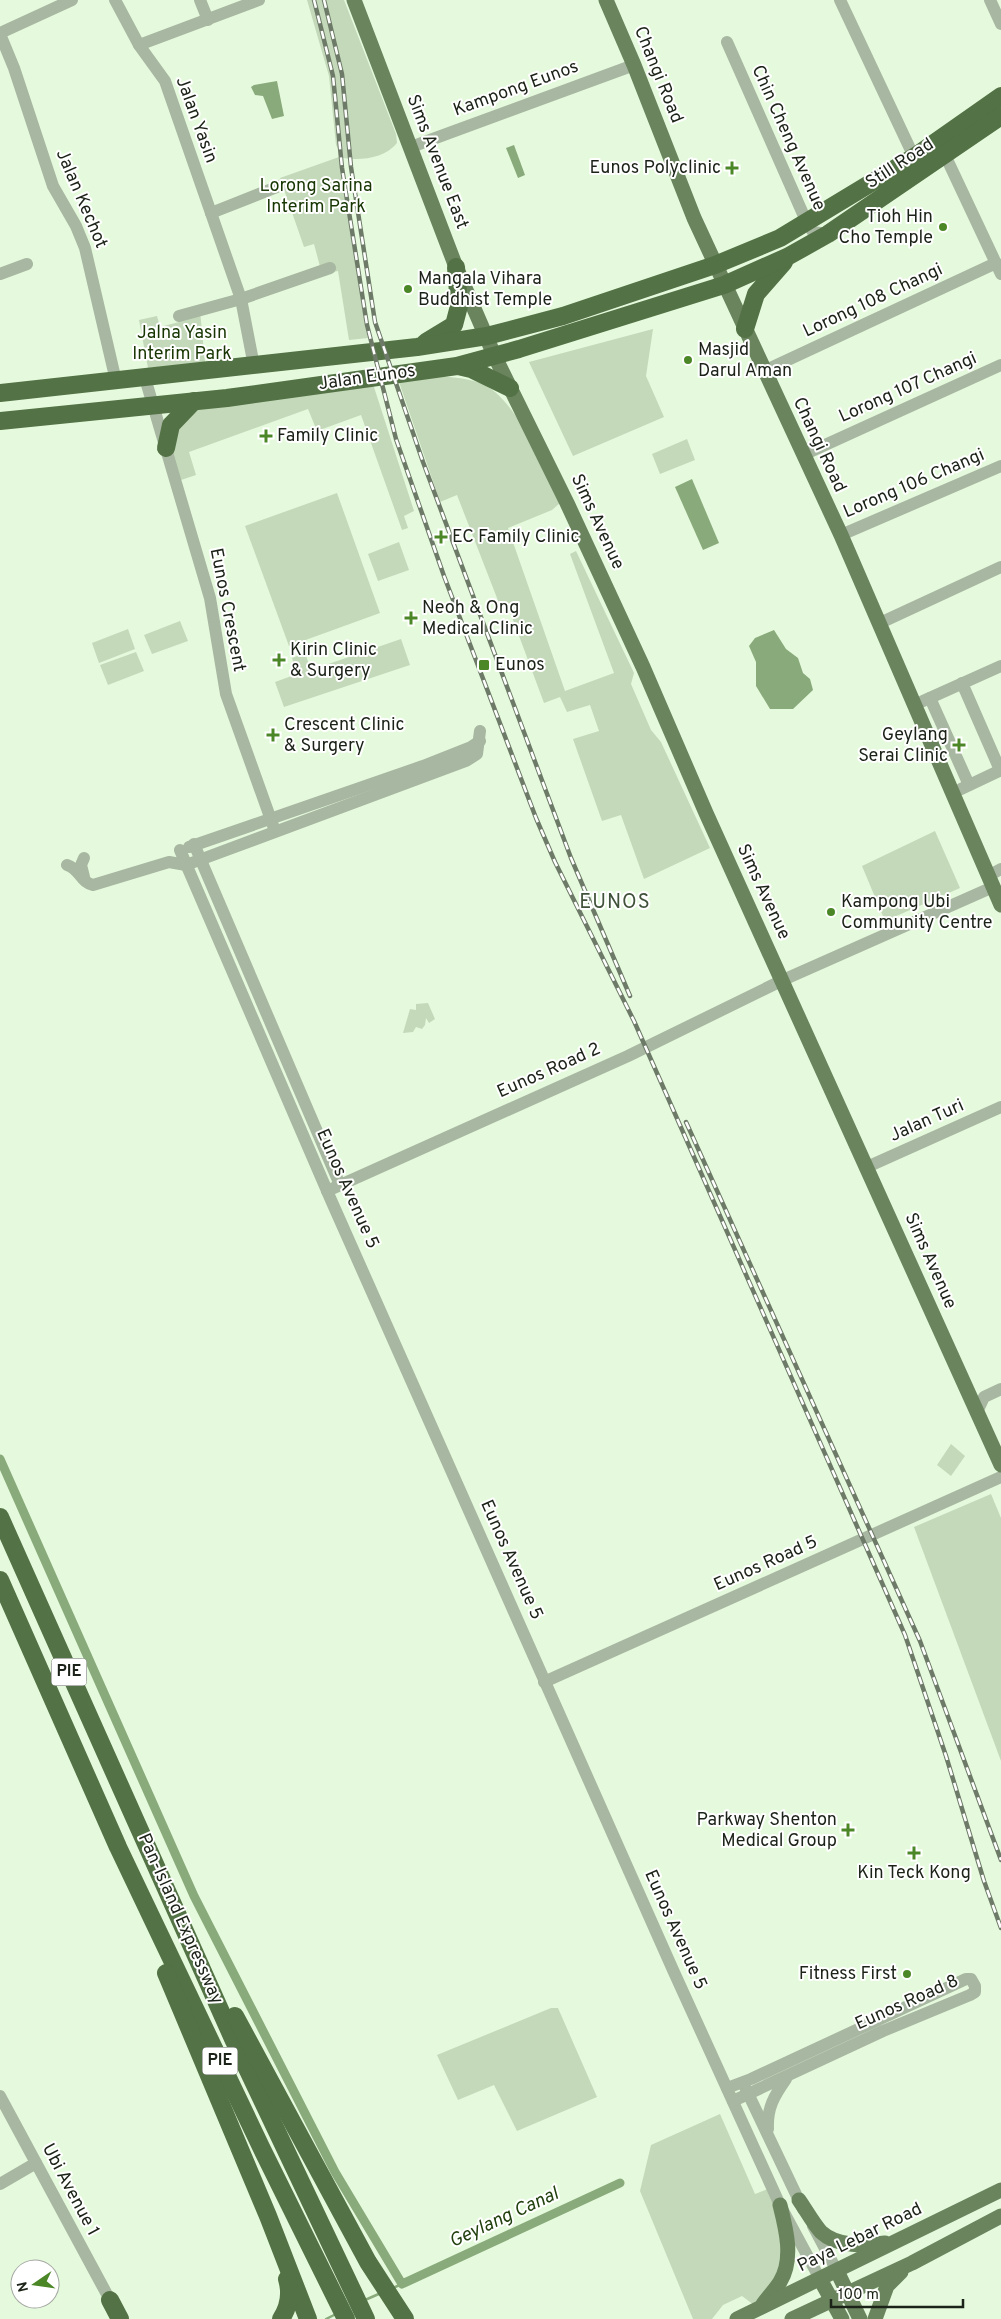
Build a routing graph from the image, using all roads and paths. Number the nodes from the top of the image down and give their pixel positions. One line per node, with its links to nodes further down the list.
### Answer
1 (72, 0): 11 (street)
2 (115, 0): 13 (street, Jalan Yasin)
3 (200, 0): 9 (street)
4 (259, 0): 9 (street)
5 (354, 0): 17 (main road, Sims Avenue East)
6 (606, 0): 14 (main road, Changi Road)
7 (840, 0): 19 (street)
8 (990, 0): 10 (street)
9 (208, 20): 13 (street)
10 (1001, 24)
11 (0, 33): 44 (street, Jalan Kechot)
12 (728, 42): 23 (street, Chin Cheng Avenue)
13 (139, 45): 22 (street, Jalan Yasin)
14 (634, 65): 17 (street, Kampong Eunos); 27 (main road, Changi Road)
15 (1001, 96): 19 (highway, Still Road)
16 (1001, 116): 18 (highway, Still Road)
17 (410, 147): 28 (main road, Sims Avenue East)
18 (945, 155): 24 (highway, Still Road); 30 (street)
19 (914, 157): 21 (highway, Still Road)
20 (282, 185): 22 (street)
21 (828, 209): 23 (highway, Still Road); 24 (highway)
22 (211, 213): 33 (street, Jalan Yasin)
23 (806, 223): 24 (street, Chin Cheng Avenue); 27 (highway, Still Road)
24 (834, 230): 25 (highway, Still Road)
25 (787, 258): 32 (highway, Still Road); 35 (highway)
26 (27, 264): 31 (street)
27 (715, 266): 32 (main road, Changi Road); 36 (highway, Jalan Eunos)
28 (456, 267): 36 (main road, Sims Avenue East); 37 (highway)
29 (330, 268): 33 (street)
30 (999, 269): 42 (street, Lorong 108 Changi)
31 (0, 274)
32 (724, 285): 35 (main road, Changi Road); 38 (highway, Jalan Eunos)
33 (241, 299): 34 (street); 40 (street, Jalan Yasin)
34 (179, 316)
35 (744, 329): 42 (main road, Changi Road)
36 (487, 336): 37 (highway, Jalan Eunos); 38 (main road, Sims Avenue)
37 (417, 347): 40 (highway, Jalan Eunos)
38 (495, 357): 41 (highway, Jalan Eunos); 46 (main road, Sims Avenue)
39 (1001, 365): 53 (street, Lorong 107 Changi)
40 (254, 366): 43 (highway, Jalan Eunos)
41 (457, 366): 46 (highway); 48 (highway, Jalan Eunos)
42 (764, 372): 53 (main road, Changi Road)
43 (144, 378): 44 (highway, Jalan Eunos); 49 (street, Eunos Crescent)
44 (116, 381): 45 (highway, Jalan Eunos)
45 (59, 387): 47 (highway, Jalan Eunos); 50 (highway)
46 (510, 388): 77 (main road, Sims Avenue)
47 (0, 393)
48 (194, 401): 49 (highway, Jalan Eunos); 52 (highway)
49 (152, 406): 50 (highway, Jalan Eunos); 52 (street, Eunos Crescent)
50 (64, 416): 51 (highway, Jalan Eunos)
51 (0, 421)
52 (166, 448): 66 (street, Eunos Crescent)
53 (803, 455): 55 (main road, Changi Road)
54 (1001, 466): 55 (street, Lorong 106 Changi)
55 (841, 535): 57 (main road, Changi Road)
56 (1001, 567): 57 (street)
57 (880, 623): 61 (main road, Changi Road)
58 (1001, 666): 59 (street)
59 (962, 683): 60 (street); 63 (street)
60 (930, 698): 61 (street); 64 (street)
61 (914, 705): 65 (main road, Changi Road)
62 (480, 736): 66 (street)
63 (1000, 770): 64 (street)
64 (969, 785): 65 (street)
65 (952, 793): 74 (main road, Changi Road)
66 (273, 825): 67 (street); 70 (street)
67 (194, 844): 68 (street); 70 (street, Eunos Avenue 5)
68 (180, 850): 71 (street); 73 (street, Eunos Avenue 5)
69 (84, 858): 75 (street)
70 (201, 859): 73 (street); 80 (street, Eunos Avenue 5)
71 (170, 862): 73 (street); 75 (street)
72 (67, 865): 75 (street)
73 (186, 865): 81 (street, Eunos Avenue 5)
74 (994, 877): 76 (main road, Changi Road); 77 (street, Eunos Road 2)
75 (84, 880)
76 (1001, 905)
77 (783, 980): 79 (main road, Sims Avenue); 80 (street, Eunos Road 2)
78 (1001, 1107): 79 (street, Jalan Turi)
79 (868, 1167): 83 (main road, Sims Avenue)
80 (340, 1185): 81 (street, Eunos Road 2)
81 (327, 1190): 88 (street, Eunos Avenue 5)
82 (1001, 1389): 83 (street)
83 (978, 1410): 84 (main road, Sims Avenue)
84 (1001, 1465)
85 (1001, 1477): 88 (street, Eunos Road 5)
86 (0, 1517): 90 (highway, Pan-Island Expressway / PIE)
87 (0, 1580): 89 (highway, Pan-Island Expressway / PIE)
88 (544, 1682): 93 (street, Eunos Avenue 5)
89 (118, 1846): 103 (highway); 116 (highway, Pan-Island Expressway / PIE)
90 (204, 1972): 117 (highway, Pan-Island Expressway / PIE); 118 (highway)
91 (788, 2077): 92 (street, Eunos Road 8); 94 (street, Eunos Road 8); 97 (street)
92 (742, 2082): 93 (street, Eunos Road 8); 94 (street)
93 (727, 2088): 96 (street, Eunos Avenue 5)
94 (749, 2095): 96 (street, Eunos Road 8); 97 (street)
95 (0, 2096): 98 (street, Ubi Avenue 1)
96 (733, 2101): 102 (street, Eunos Avenue 5)
97 (768, 2134): 101 (street)
98 (36, 2163): 99 (street); 110 (street, Ubi Avenue 1)
99 (0, 2184)
100 (1001, 2190): 105 (main road, Paya Lebar Road)
101 (799, 2200): 105 (main road); 107 (street)
102 (780, 2205): 108 (street, Eunos Avenue 5); 112 (main road)
103 (268, 2216): 114 (highway); 115 (highway)
104 (1001, 2216): 106 (main road)
105 (896, 2242): 107 (main road, Paya Lebar Road)
106 (912, 2263): 109 (main road); 123 (main road)
107 (837, 2271): 108 (main road, Paya Lebar Road); 109 (main road)
108 (820, 2279): 111 (main road); 112 (main road, Paya Lebar Road)
109 (847, 2292): 111 (main road); 122 (main road)
110 (110, 2300): 113 (highway)
111 (832, 2300): 120 (main road); 121 (main road)
112 (762, 2306): 119 (main road, Paya Lebar Road)
113 (120, 2319)
114 (281, 2319)
115 (308, 2319)
116 (346, 2319)
117 (366, 2319)
118 (405, 2319)
119 (737, 2319)
120 (792, 2319)
121 (842, 2319)
122 (860, 2319)
123 (875, 2319)

